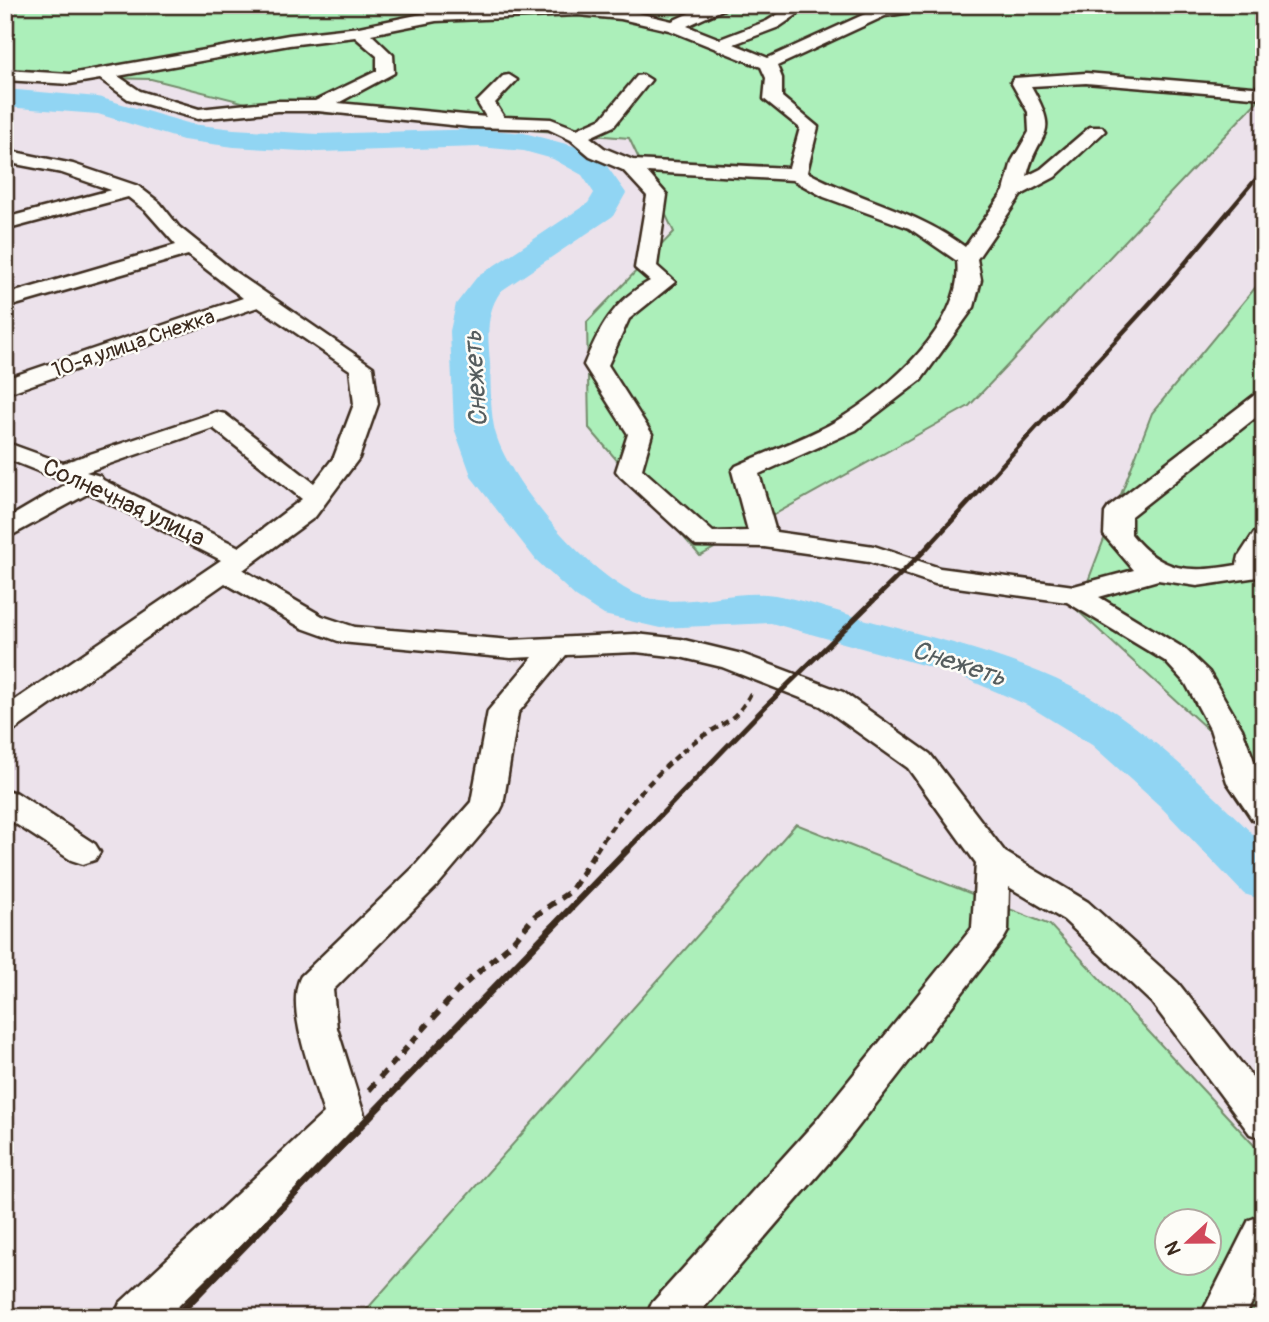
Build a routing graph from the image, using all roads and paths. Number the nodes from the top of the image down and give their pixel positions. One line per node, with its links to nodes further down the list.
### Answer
1 (405, 5): 6 (street)
2 (714, 5): 7 (street)
3 (804, 5): 9 (street)
4 (925, 5): 10 (street)
5 (578, 8): 6 (street); 7 (street)
6 (436, 16): 8 (street)
7 (674, 26): 9 (street)
8 (359, 33): 12 (street); 16 (street)
9 (723, 43): 10 (street)
10 (768, 64): 22 (street)
11 (5, 75): 12 (street)
12 (106, 75): 16 (street)
13 (509, 80): 17 (street)
14 (643, 80): 19 (street)
15 (1264, 93): 24 (street)
16 (318, 106): 17 (street)
17 (498, 123): 19 (street)
18 (1096, 131): 24 (street)
19 (577, 136): 21 (street)
20 (5, 156): 23 (street)
21 (630, 166): 22 (street); 37 (street)
22 (797, 174): 27 (street)
23 (131, 190): 25 (street); 26 (street)
24 (1014, 191): 27 (street)
25 (5, 224)
26 (191, 247): 28 (street); 29 (street)
27 (967, 259): 37 (street)
28 (261, 299): 30 (street, 10-я улица Снежка); 35 (street)
29 (5, 302)
30 (5, 387)
31 (1264, 398): 41 (street)
32 (5, 449): 33 (street, Солнечная улица)
33 (65, 471): 34 (street, Солнечная улица); 35 (street)
34 (91, 481): 36 (street); 39 (street, Солнечная улица)
35 (316, 497): 39 (street)
36 (5, 531)
37 (764, 539): 42 (street)
38 (1264, 539): 40 (street)
39 (232, 565): 43 (street, Солнечная улица); 45 (street)
40 (1257, 569): 41 (street)
41 (1157, 572): 42 (street)
42 (1075, 595): 47 (street)
43 (557, 647): 44 (street, Солнечная улица); 50 (street)
44 (762, 671): 49 (street, Солнечная улица); 50 (path)
45 (5, 722)
46 (5, 801): 48 (street)
47 (1264, 811)
48 (83, 852)
49 (993, 861): 51 (street); 54 (street)
50 (345, 1118): 53 (street)
51 (1264, 1122)
52 (1264, 1233): 55 (street)
53 (136, 1317)
54 (668, 1317)
55 (1222, 1317)

